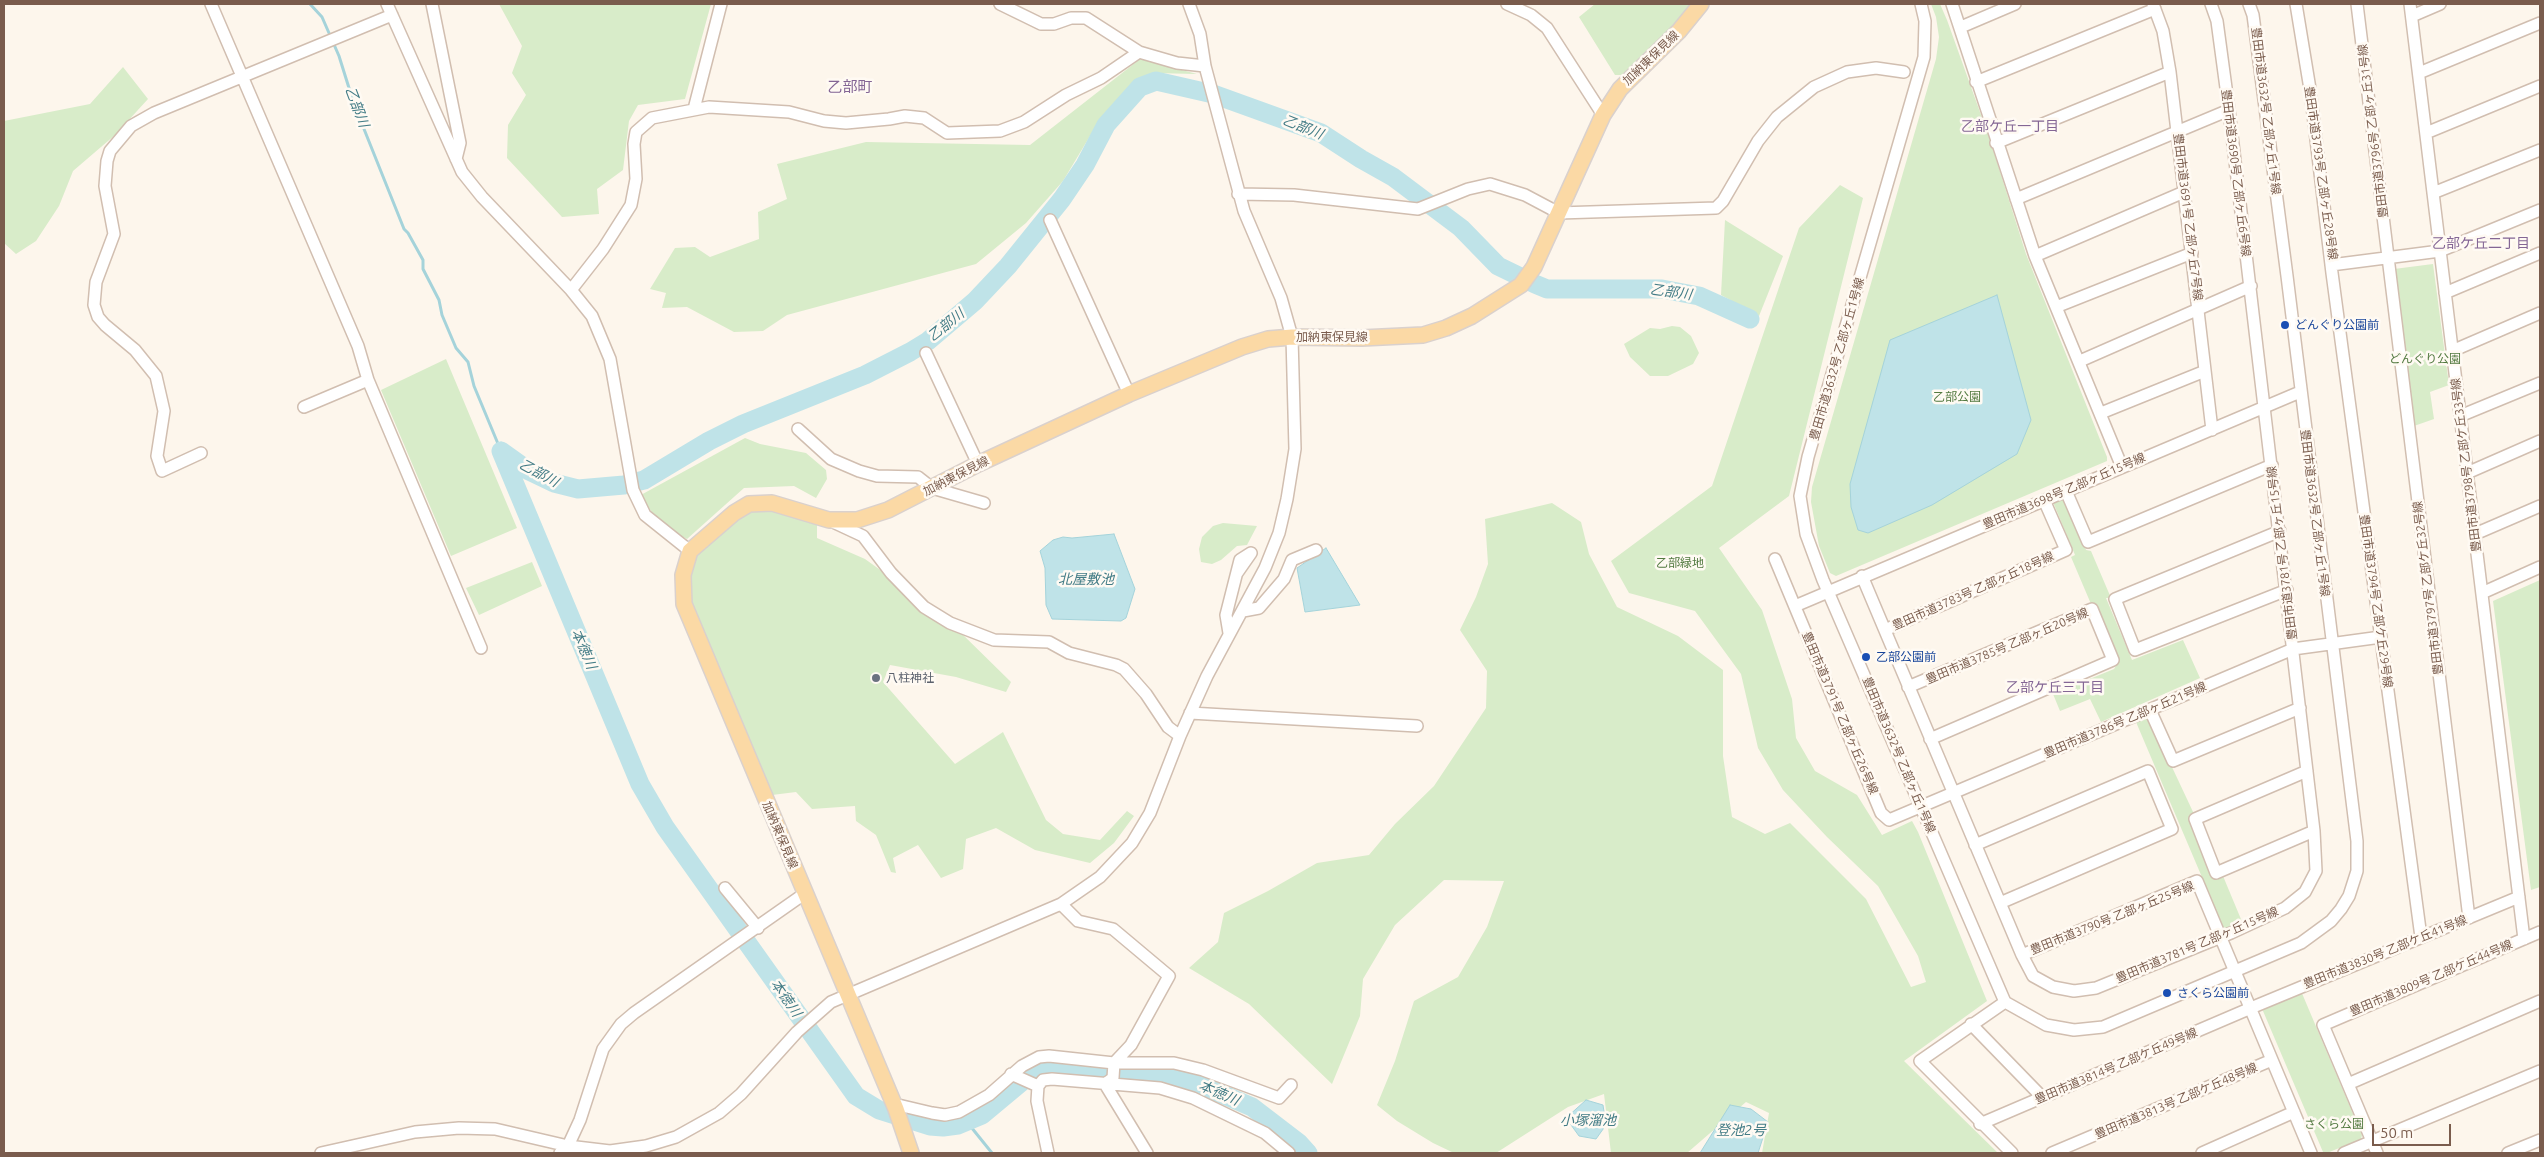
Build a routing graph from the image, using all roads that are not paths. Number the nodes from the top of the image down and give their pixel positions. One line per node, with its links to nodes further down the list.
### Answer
1 (211, 4): 27 (street)
2 (386, 4): 19 (street)
3 (432, 4): 37 (street)
4 (721, 4): 30 (street)
5 (1000, 4): 22 (street)
6 (1190, 4): 23 (street)
7 (1507, 4): 32 (street)
8 (1701, 4): 32 (main road, 加納東保見線)
9 (1921, 4): 92 (street, 豊田市道3632号 乙部ヶ丘1号線)
10 (1952, 4): 21 (street)
11 (2015, 4): 21 (street)
12 (2211, 4): 31 (street, 豊田市道3690号 乙部ヶ丘6号線)
13 (2249, 4): 64 (street, 豊田市道3632号 乙部ヶ丘1号線)
14 (2296, 4): 50 (street, 豊田市道3793号 乙部ヶ丘28号線)
15 (2357, 4): 49 (street, 豊田市道3796号 乙部ヶ丘31号線)
16 (2440, 4): 18 (street)
17 (2154, 7): 25 (street, 豊田市道3691号 乙部ヶ丘7号線); 28 (street)
18 (2411, 10): 26 (street, 豊田市道3798号 乙部ケ丘33号線)
19 (392, 15): 27 (street); 37 (street)
20 (2540, 22): 26 (street)
21 (1961, 27): 28 (street)
22 (1139, 52): 23 (street); 30 (street)
23 (1206, 66): 39 (street)
24 (1904, 72): 43 (street)
25 (2170, 72): 33 (street, 豊田市道3691号 乙部ヶ丘7号線); 35 (street)
26 (2419, 74): 34 (street, 豊田市道3798号 乙部ケ丘33号線)
27 (241, 77): 62 (street); 73 (street)
28 (1976, 82): 35 (street)
29 (2540, 86): 34 (street)
30 (694, 109): 52 (street)
31 (2229, 110): 33 (street); 51 (street, 豊田市道3690号 乙部ヶ丘6号線)
32 (1603, 115): 43 (main road, 加納東保見線)
33 (2177, 130): 38 (street, 豊田市道3691号 乙部ヶ丘7号線); 41 (street)
34 (2426, 133): 40 (street, 豊田市道3798号 乙部ケ丘33号線)
35 (1996, 143): 41 (street)
36 (2540, 150): 40 (street)
37 (456, 159): 52 (street)
38 (2184, 192): 46 (street, 豊田市道3691号 乙部ヶ丘7号線); 48 (street)
39 (1238, 194): 43 (street); 57 (street)
40 (2433, 194): 45 (street, 豊田市道3798号 乙部ケ丘33号線)
41 (2016, 199): 48 (street)
42 (2540, 210): 45 (street, 豊田市道3793号 乙部ヶ丘28号線)
43 (1559, 213): 57 (main road, 加納東保見線)
44 (1050, 220): 65 (street)
45 (2440, 251): 49 (street, 豊田市道3793号 乙部ヶ丘28号線); 53 (street, 豊田市道3798号 乙部ケ丘33号線)
46 (2192, 253): 54 (street); 55 (street, 豊田市道3691号 乙部ヶ丘7号線)
47 (2540, 254): 53 (street)
48 (2035, 256): 54 (street)
49 (2388, 258): 50 (street, 豊田市道3793号 乙部ヶ丘28号線); 120 (street, 豊田市道3797号 乙部ケ丘32号線)
50 (2331, 265): 99 (street, 豊田市道3794号 乙部ケ丘29号線)
51 (2251, 286): 55 (street); 67 (street, 豊田市道3690号 乙部ヶ丘6号線)
52 (571, 290): 87 (street)
53 (2445, 293): 58 (street, 豊田市道3798号 乙部ケ丘33号線)
54 (2056, 306): 60 (street)
55 (2199, 310): 60 (street, 豊田市道3691号 乙部ヶ丘7号線); 61 (street)
56 (2540, 313): 58 (street)
57 (1292, 337): 65 (main road, 加納東保見線); 96 (street)
58 (2452, 351): 69 (street, 豊田市道3798号 乙部ケ丘33号線)
59 (926, 353): 74 (street)
60 (2080, 361): 68 (street)
61 (2205, 371): 68 (street); 71 (street)
62 (368, 380): 66 (street); 101 (street)
63 (2540, 382): 69 (street)
64 (2300, 392): 67 (street, 豊田市道3698号 乙部ヶ丘15号線); 100 (street, 豊田市道3632号 乙部ヶ丘1号線)
65 (1129, 394): 74 (main road, 加納東保見線)
66 (304, 407)
67 (2265, 407): 71 (street, 豊田市道3698号 乙部ヶ丘15号線); 75 (street, 豊田市道3781号 乙部ヶ丘15号線)
68 (2101, 413): 76 (street)
69 (2460, 416): 77 (street, 豊田市道3798号 乙部ケ丘33号線)
70 (798, 429): 78 (street)
71 (2212, 430): 76 (street, 豊田市道3698号 乙部ヶ丘15号線)
72 (2540, 441): 77 (street)
73 (201, 453)
74 (978, 464): 78 (main road, 加納東保見線)
75 (2272, 464): 79 (street); 84 (street, 豊田市道3781号 乙部ヶ丘15号線)
76 (2122, 467): 79 (street, 豊田市道3698号 乙部ヶ丘15号線)
77 (2467, 473): 85 (street, 豊田市道3798号 乙部ケ丘33号線)
78 (932, 488): 81 (street); 83 (main road, 加納東保見線)
79 (2066, 490): 80 (street, 豊田市道3698号 乙部ヶ丘15号線)
80 (2044, 500): 91 (street, 豊田市道3698号 乙部ヶ丘15号線); 97 (street, 豊田市道3783号 乙部ヶ丘18号線)
81 (984, 503)
82 (2540, 506): 85 (street)
83 (829, 520): 87 (main road, 加納東保見線); 108 (street)
84 (2280, 531): 93 (street, 豊田市道3781号 乙部ヶ丘15号線); 93 (street)
85 (2475, 534): 94 (street, 豊田市道3798号 乙部ケ丘33号線)
86 (1316, 550): 96 (street)
87 (690, 551): 116 (main road, 加納東保見線)
88 (1776, 559): 95 (street)
89 (2540, 567): 94 (street)
90 (1237, 573): 98 (street)
91 (1862, 576): 92 (street, 豊田市道3698号 乙部ヶ丘15号線); 97 (street, 豊田市道3781号 乙部ヶ丘15号線)
92 (1828, 590): 95 (street); 112 (street, 豊田市道3632号 乙部ヶ丘1号線)
93 (2287, 590): 102 (street, 豊田市道3781号 乙部ヶ丘15号線)
94 (2482, 593): 117 (street, 豊田市道3798号 乙部ケ丘33号線)
95 (1795, 606): 112 (street, 豊田市道3791号 乙部ヶ丘26号線)
96 (1243, 611): 98 (street)
97 (1884, 630): 103 (street, 豊田市道3781号 乙部ヶ丘15号線)
98 (1229, 634): 106 (street)
99 (2380, 637): 100 (street, 豊田市道3786号 乙部ヶ丘21号線); 124 (street, 豊田市道3794号 乙部ケ丘29号線)
100 (2332, 644): 102 (street, 豊田市道3786号 乙部ヶ丘21号線); 127 (street, 豊田市道3632号 乙部ヶ丘1号線)
101 (481, 648)
102 (2293, 649): 104 (street, 豊田市道3781号 乙部ヶ丘15号線); 105 (street, 豊田市道3786号 乙部ヶ丘21号線)
103 (1908, 687): 109 (street, 豊田市道3781号 乙部ヶ丘15号線); 109 (street, 豊田市道3785号 乙部ヶ丘20号線)
104 (2300, 708): 105 (street); 110 (street, 豊田市道3781号 乙部ヶ丘15号線)
105 (2150, 710): 111 (street, 豊田市道3786号 乙部ヶ丘21号線)
106 (1190, 713): 107 (street); 108 (street)
107 (1417, 726)
108 (1180, 736): 119 (street)
109 (1930, 739): 111 (street, 豊田市道3781号 乙部ヶ丘15号線)
110 (2308, 772): 113 (street, 豊田市道3781号 乙部ヶ丘15号線); 113 (street)
111 (1953, 793): 112 (street, 豊田市道3786号 乙部ヶ丘21号線); 114 (street, 豊田市道3781号 乙部ヶ丘15号線)
112 (1921, 807): 130 (street, 豊田市道3632号 乙部ヶ丘1号線)
113 (2314, 831): 123 (street, 豊田市道3781号 乙部ヶ丘15号線)
114 (1975, 845): 118 (street, 豊田市道3781号 乙部ヶ丘15号線); 118 (street)
115 (725, 888): 121 (street)
116 (804, 894): 121 (street); 128 (main road, 加納東保見線)
117 (2519, 897): 120 (street, 豊田市道3830号 乙部ケ丘41号線); 125 (street, 豊田市道3798号 乙部ケ丘33号線)
118 (2000, 903): 126 (street, 豊田市道3781号 乙部ヶ丘15号線)
119 (1061, 904): 128 (street); 134 (street)
120 (2469, 918): 124 (street, 豊田市道3830号 乙部ケ丘41号線)
121 (758, 928): 147 (street)
122 (2540, 932): 125 (street, 豊田市道3809号 乙部ケ丘44号線)
123 (2221, 936): 126 (street, 豊田市道3781号 乙部ヶ丘15号線); 126 (street, 豊田市道3790号 乙部ヶ丘25号線); 127 (street, 豊田市道3790号 乙部ヶ丘25号線)
124 (2421, 938): 131 (street, 豊田市道3830号 乙部ケ丘41号線)
125 (2524, 939): 138 (street, 豊田市道3809号 乙部ケ丘44号線)
126 (2022, 955)
127 (2236, 971): 130 (street); 131 (street, 豊田市道3790号 乙部ヶ丘25号線)
128 (847, 994): 142 (main road, 加納東保見線); 147 (street)
129 (2540, 1001): 138 (street)
130 (2005, 1002): 132 (street)
131 (2251, 1008): 133 (street, 豊田市道3790号 乙部ヶ丘25号線); 141 (street, 豊田市道3814号 乙部ケ丘49号線)
132 (1971, 1024): 141 (street); 144 (street)
133 (2272, 1060): 143 (street, 豊田市道3790号 乙部ヶ丘25号線); 154 (street, 豊田市道3813号 乙部ケ丘48号線)
134 (1114, 1062): 136 (street); 137 (street); 139 (street)
135 (2540, 1071): 146 (street)
136 (1011, 1074): 140 (street); 142 (street)
137 (1109, 1081): 140 (street); 151 (street); 152 (street)
138 (2348, 1084): 146 (street)
139 (1291, 1085)
140 (1038, 1086): 150 (street)
141 (2042, 1097): 144 (street, 豊田市道3814号 乙部ケ丘49号線)
142 (897, 1111): 149 (main road, 加納東保見線)
143 (2294, 1112): 155 (street); 156 (street, 豊田市道3790号 乙部ヶ丘25号線)
144 (1980, 1124): 153 (street)
145 (2540, 1140): 159 (street)
146 (2372, 1141): 157 (street); 158 (street)
147 (564, 1150): 148 (street)
148 (321, 1153)
149 (912, 1153)
150 (1048, 1153)
151 (1147, 1153)
152 (1289, 1153)
153 (2012, 1153)
154 (2052, 1153)
155 (2202, 1153)
156 (2311, 1153)
157 (2344, 1153)
158 (2377, 1153)
159 (2508, 1153)

